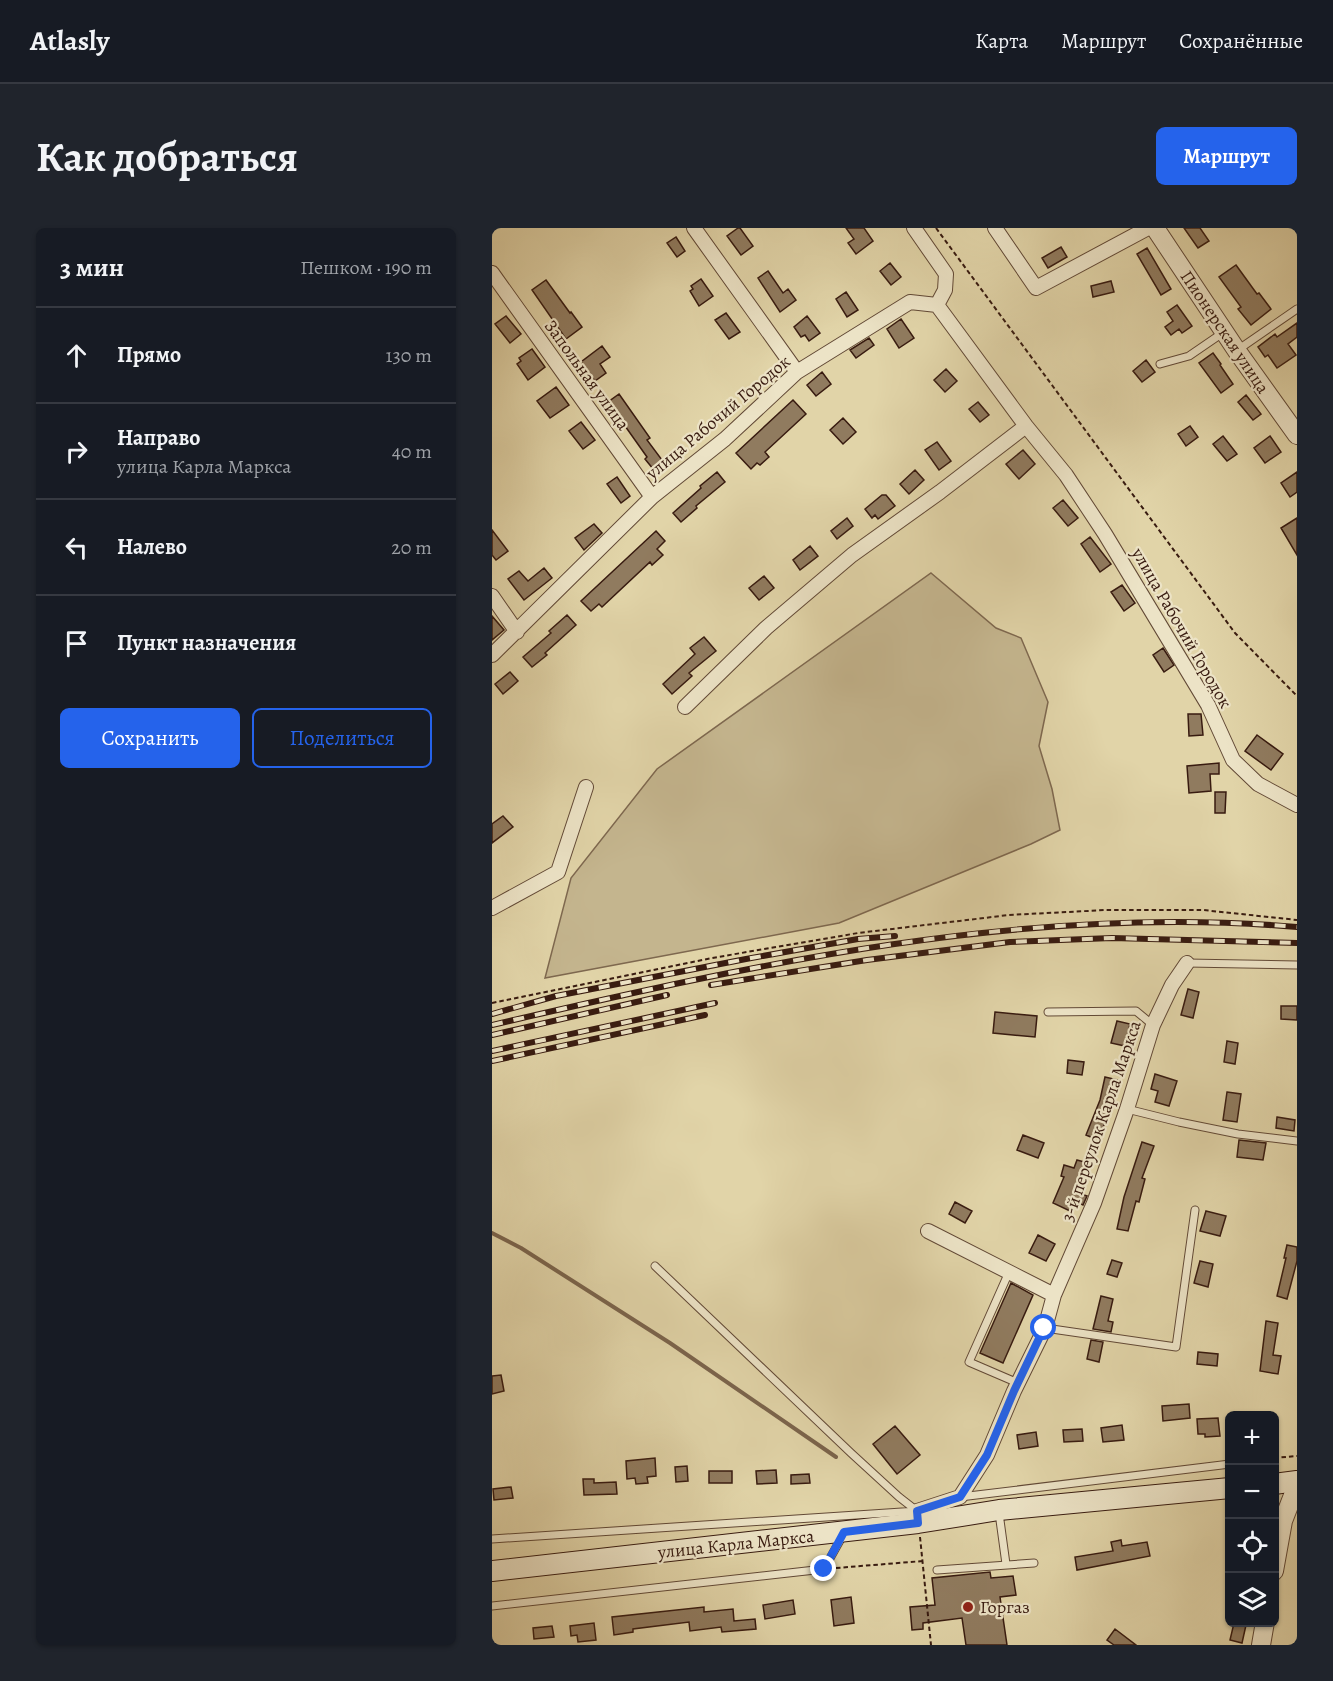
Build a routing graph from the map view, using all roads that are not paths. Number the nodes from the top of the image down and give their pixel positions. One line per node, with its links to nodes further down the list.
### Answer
1 (694, 228): 12 (street)
2 (914, 228): 7 (street)
3 (995, 228): 4 (street)
4 (1148, 228)
5 (1155, 228): 9 (street, Пионерская улица)
6 (492, 273): 15 (street, Запольная улица)
7 (937, 305): 12 (street, улица Рабочий Городок); 13 (street, улица Рабочий Городок)
8 (1297, 309): 10 (lane)
9 (1224, 332): 10 (street, Пионерская улица); 11 (lane)
10 (1237, 351): 14 (street, Пионерская улица)
11 (1160, 364)
12 (797, 372): 15 (street, улица Рабочий Городок)
13 (1026, 426): 19 (street); 21 (street, улица Рабочий Городок)
14 (1297, 435)
15 (652, 497): 17 (street, улица Рабочий Городок)
16 (492, 596): 17 (street)
17 (517, 632): 18 (street, улица Рабочий Городок)
18 (492, 655)
19 (685, 707)
20 (586, 787): 22 (street)
21 (1297, 805)
22 (492, 908)
23 (1187, 963): 24 (lane); 26 (street, 3-й переулок Карла Маркса)
24 (1297, 965)
25 (1048, 1012): 26 (lane)
26 (1153, 1025): 27 (street, 3-й переулок Карла Маркса)
27 (1127, 1109): 28 (lane); 33 (street, 3-й переулок Карла Маркса)
28 (1297, 1140)
29 (1195, 1210): 34 (lane)
30 (928, 1231): 32 (street)
31 (655, 1266): 42 (lane)
32 (1009, 1272): 33 (street); 35 (lane)
33 (1054, 1295): 34 (street, 3-й переулок Карла Маркса)
34 (1044, 1328): 35 (street, 3-й переулок Карла Маркса)
35 (1018, 1383): 40 (street, 3-й переулок Карла Маркса)
36 (1225, 1465): 40 (lane)
37 (1297, 1483): 38 (main road); 45 (street)
38 (1279, 1484)
39 (1225, 1488): 41 (main road, улица Карла Маркса)
40 (960, 1497): 42 (street)
41 (999, 1510): 42 (main road, улица Карла Маркса); 47 (lane)
42 (917, 1517): 43 (main road, улица Карла Маркса); 44 (lane)
43 (844, 1532): 49 (main road, улица Карла Маркса); 50 (lane)
44 (492, 1539)
45 (1279, 1546)
46 (1034, 1563): 47 (lane)
47 (1006, 1564): 48 (lane)
48 (937, 1570)
49 (492, 1571)
50 (492, 1606)
51 (1264, 1627): 52 (street)
52 (1261, 1645)

